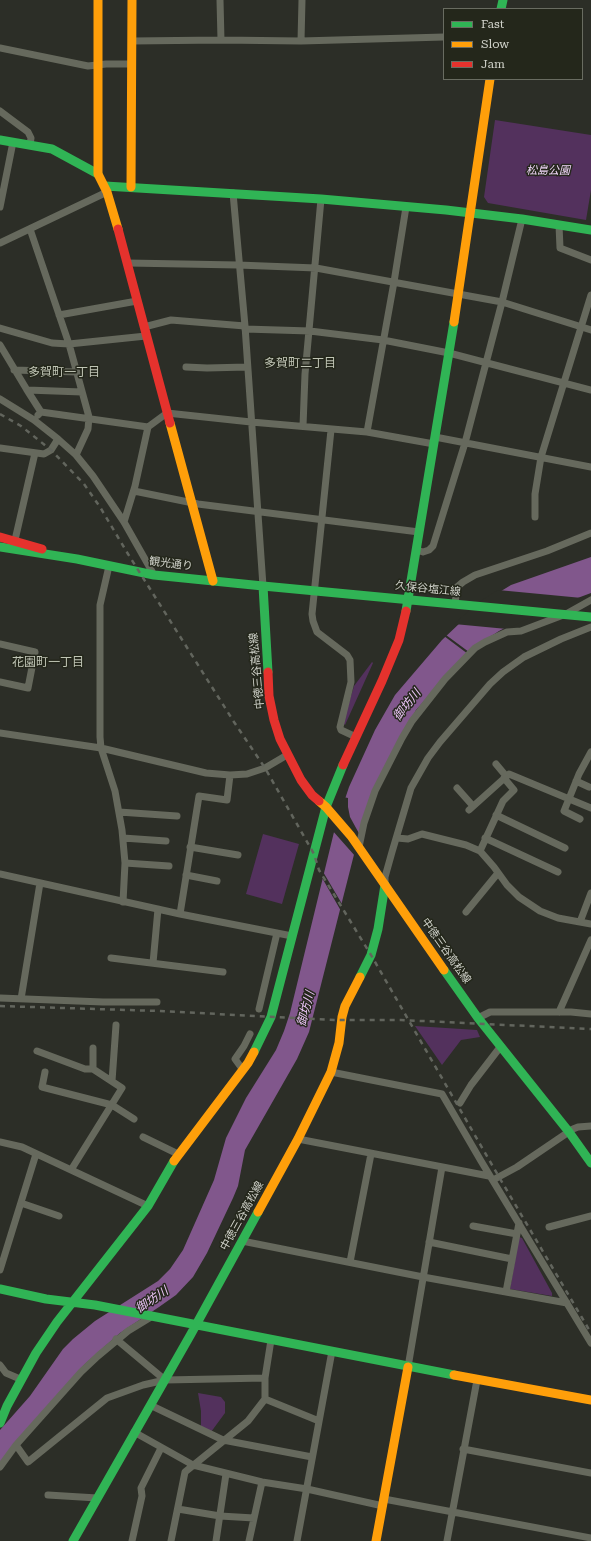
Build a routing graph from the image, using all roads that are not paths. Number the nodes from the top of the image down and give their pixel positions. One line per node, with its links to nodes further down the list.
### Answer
1 (98, 0): 11 (street)
2 (132, 0): 7 (street)
3 (220, 0): 6 (street)
4 (302, 0): 8 (street)
5 (443, 37): 8 (street)
6 (221, 40): 7 (street); 8 (street)
7 (132, 41): 10 (street)
8 (301, 41)
9 (0, 48): 11 (street)
10 (132, 64): 11 (street); 18 (street)
11 (99, 65): 17 (street)
12 (490, 80): 24 (street)
13 (0, 111): 16 (street)
14 (0, 140): 15 (street)
15 (13, 142): 16 (street); 22 (street)
16 (30, 145): 17 (street)
17 (98, 174): 19 (street)
18 (131, 187): 19 (street); 20 (street)
19 (106, 189): 27 (street); 31 (street)
20 (233, 193): 21 (street); 32 (street)
21 (321, 199): 23 (street); 33 (street)
22 (0, 207)
23 (406, 207): 24 (street); 34 (street)
24 (470, 212): 25 (street); 35 (street)
25 (522, 219): 26 (street); 38 (street)
26 (559, 225): 28 (street); 30 (street)
27 (30, 229): 29 (street); 39 (street)
28 (591, 230)
29 (1, 240)
30 (591, 260)
31 (128, 263): 32 (street); 37 (street)
32 (238, 265): 33 (street); 40 (street)
33 (316, 268): 34 (street); 45 (street)
34 (394, 282): 35 (street); 46 (street)
35 (457, 293): 38 (street); 49 (street)
36 (591, 295): 41 (street)
37 (138, 301): 39 (street); 44 (street)
38 (502, 302): 41 (street); 50 (street)
39 (59, 315): 47 (street)
40 (245, 327): 44 (street); 45 (street); 52 (street)
41 (581, 327): 43 (street); 55 (street)
42 (0, 328): 47 (street)
43 (591, 330)
44 (145, 331): 47 (street); 61 (street)
45 (310, 332): 46 (street); 65 (street)
46 (383, 340): 49 (street); 68 (street)
47 (69, 344): 54 (street)
48 (0, 345): 53 (street)
49 (449, 353): 50 (street); 70 (street)
50 (486, 362): 55 (street); 71 (street)
51 (186, 367): 52 (street)
52 (247, 367): 64 (street)
53 (14, 370): 54 (street); 56 (street)
54 (76, 372): 58 (street)
55 (564, 383): 57 (street); 75 (street)
56 (27, 390): 58 (street); 60 (street)
57 (591, 390)
58 (82, 392): 62 (street)
59 (0, 399): 63 (street)
60 (41, 412): 62 (street); 63 (street)
61 (167, 413): 64 (street); 66 (street); 78 (street)
62 (89, 418): 66 (street); 74 (street)
63 (34, 420): 69 (street)
64 (251, 422): 65 (street); 79 (street)
65 (303, 426): 67 (street)
66 (148, 427): 77 (street)
67 (331, 430): 68 (street); 81 (street)
68 (367, 432): 70 (street)
69 (58, 439): 73 (street); 74 (street)
70 (435, 441): 71 (street); 83 (street)
71 (465, 443): 75 (street); 88 (street)
72 (0, 448): 73 (street)
73 (35, 453): 86 (street)
74 (76, 455): 82 (street)
75 (541, 458): 76 (street); 80 (street)
76 (591, 467)
77 (134, 491): 78 (street); 82 (street)
78 (191, 502): 79 (street); 92 (street)
79 (258, 511): 81 (street); 93 (street)
80 (535, 516)
81 (321, 518): 83 (street); 94 (street)
82 (124, 522): 91 (street)
83 (420, 532): 88 (street)
84 (591, 533): 97 (street)
85 (0, 537): 86 (street, 観光通り)
86 (15, 540): 89 (street, 観光通り)
87 (0, 547): 89 (street, 観光通り)
88 (417, 550): 95 (street)
89 (77, 559): 90 (street, 観光通り)
90 (109, 566): 91 (street, 観光通り); 105 (street)
91 (154, 575): 92 (street, 観光通り)
92 (213, 581): 93 (street, 観光通り)
93 (263, 586): 94 (street, 久保谷塩江線); 107 (street, 中徳三谷高松線)
94 (313, 591): 95 (street, 久保谷塩江線); 104 (street)
95 (407, 599): 97 (street, 久保谷塩江線); 104 (street)
96 (591, 600): 98 (street)
97 (455, 604): 98 (street, 久保谷塩江線)
98 (566, 614): 99 (street, 久保谷塩江線); 125 (street)
99 (591, 617)
100 (591, 627): 122 (street)
101 (0, 644): 102 (street)
102 (0, 682)
103 (0, 733): 105 (street)
104 (356, 736): 115 (street)
105 (102, 748): 109 (street); 117 (street)
106 (591, 752): 111 (street)
107 (287, 755): 109 (street); 115 (street, 中徳三谷高松線)
108 (496, 764): 110 (street)
109 (230, 775): 126 (street)
110 (505, 777): 113 (street); 114 (street); 118 (street)
111 (576, 781): 112 (street); 114 (street)
112 (589, 787)
113 (457, 788)
114 (569, 798): 116 (street); 120 (street)
115 (326, 807): 125 (street, 中徳三谷高松線); 147 (street)
116 (591, 808)
117 (119, 812): 119 (street); 121 (street)
118 (496, 815): 123 (street); 127 (street)
119 (177, 816)
120 (580, 819)
121 (123, 838): 124 (street); 130 (street)
122 (397, 838): 128 (street); 138 (street)
123 (485, 838): 128 (street); 132 (street)
124 (166, 841)
125 (358, 846): 138 (street, 中徳三谷高松線)
126 (190, 847): 129 (street); 135 (street)
127 (565, 848)
128 (480, 850): 133 (street)
129 (238, 856)
130 (125, 863): 131 (street); 140 (street)
131 (169, 866)
132 (558, 872)
133 (498, 873): 142 (street); 144 (street)
134 (0, 874): 137 (street)
135 (186, 875): 136 (street); 143 (street)
136 (217, 881)
137 (40, 883): 140 (street); 153 (street)
138 (385, 885): 158 (street, 中徳三谷高松線); 167 (street, 中徳三谷高松線)
139 (591, 893): 144 (street)
140 (123, 902): 141 (street)
141 (158, 909): 143 (street); 150 (street)
142 (466, 912)
143 (180, 914): 146 (street)
144 (580, 922): 145 (street)
145 (591, 924)
146 (277, 933): 147 (street); 155 (street)
147 (292, 936): 165 (street)
148 (591, 940): 156 (street)
149 (111, 958): 150 (street)
150 (153, 963): 151 (street)
151 (223, 972)
152 (0, 998): 153 (street)
153 (21, 999): 154 (street)
154 (157, 1002)
155 (258, 1009)
156 (559, 1012): 157 (street); 158 (street)
157 (591, 1014)
158 (478, 1018): 161 (street, 中徳三谷高松線)
159 (116, 1025): 168 (street)
160 (250, 1034): 165 (street)
161 (501, 1046): 169 (street); 173 (street, 中徳三谷高松線)
162 (93, 1048): 164 (street)
163 (37, 1051): 164 (street)
164 (93, 1069): 168 (street)
165 (243, 1070): 178 (street)
166 (45, 1072): 170 (street)
167 (331, 1072): 175 (street, 中徳三谷高松線); 183 (street)
168 (112, 1081): 170 (street)
169 (460, 1103)
170 (112, 1105): 171 (street); 182 (street)
171 (134, 1119)
172 (591, 1126): 173 (street)
173 (569, 1132): 180 (street, 中徳三谷高松線); 183 (street)
174 (143, 1137): 178 (street)
175 (298, 1139): 179 (street); 192 (street, 中徳三谷高松線)
176 (0, 1142): 177 (street)
177 (36, 1154): 182 (street); 184 (street)
178 (178, 1154): 185 (street)
179 (371, 1154): 181 (street); 195 (street)
180 (591, 1163)
181 (442, 1167): 183 (street); 193 (street)
182 (70, 1170): 185 (street)
183 (491, 1178): 188 (street)
184 (21, 1203): 186 (street); 196 (street)
185 (148, 1206): 200 (street)
186 (59, 1216)
187 (591, 1216): 190 (street)
188 (519, 1223): 191 (street); 201 (street)
189 (473, 1226): 191 (street)
190 (548, 1227)
191 (517, 1234): 194 (street)
192 (242, 1241): 195 (street); 203 (street, 中徳三谷高松線)
193 (429, 1242): 194 (street); 197 (street)
194 (512, 1259): 199 (street)
195 (350, 1262): 197 (street)
196 (0, 1270)
197 (423, 1277): 199 (street); 209 (street)
198 (0, 1290): 200 (street)
199 (506, 1292): 201 (street)
200 (72, 1303): 202 (street); 211 (street)
201 (567, 1303): 206 (street)
202 (148, 1316): 203 (street); 204 (street)
203 (195, 1326): 205 (street); 212 (street, 中徳三谷高松線)
204 (116, 1340): 212 (street); 222 (street)
205 (271, 1340): 207 (street); 210 (street)
206 (591, 1343)
207 (332, 1351): 209 (street); 218 (street)
208 (0, 1365): 211 (street)
209 (408, 1367): 213 (street); 234 (street)
210 (264, 1378): 212 (street); 214 (street)
211 (20, 1379): 216 (street)
212 (165, 1380): 217 (street, 中徳三谷高松線); 222 (street)
213 (477, 1380): 215 (street); 224 (street)
214 (265, 1399): 218 (street); 221 (street)
215 (591, 1400)
216 (3, 1405): 219 (street)
217 (150, 1405): 220 (street, 中徳三谷高松線); 221 (street)
218 (319, 1421): 225 (street)
219 (0, 1423)
220 (134, 1432): 223 (street); 233 (street, 中徳三谷高松線)
221 (223, 1440): 225 (street); 226 (street)
222 (16, 1445): 227 (street)
223 (161, 1448): 226 (street); 241 (street)
224 (463, 1449): 228 (street); 236 (street)
225 (312, 1458): 231 (street)
226 (193, 1465): 229 (street); 235 (street)
227 (0, 1467)
228 (591, 1473)
229 (226, 1474): 230 (street); 237 (street)
230 (262, 1482): 231 (street); 238 (street)
231 (307, 1489): 234 (street); 245 (street)
232 (48, 1495): 233 (street)
233 (97, 1498): 240 (street, 中徳三谷高松線)
234 (383, 1502): 236 (street); 246 (street)
235 (178, 1509): 237 (street); 242 (street)
236 (452, 1512): 239 (street); 247 (street)
237 (220, 1516): 238 (street); 243 (street)
238 (254, 1518): 244 (street)
239 (591, 1538)
240 (73, 1541)
241 (132, 1541)
242 (171, 1541)
243 (216, 1541)
244 (249, 1541)
245 (297, 1541)
246 (376, 1541)
247 (447, 1541)

